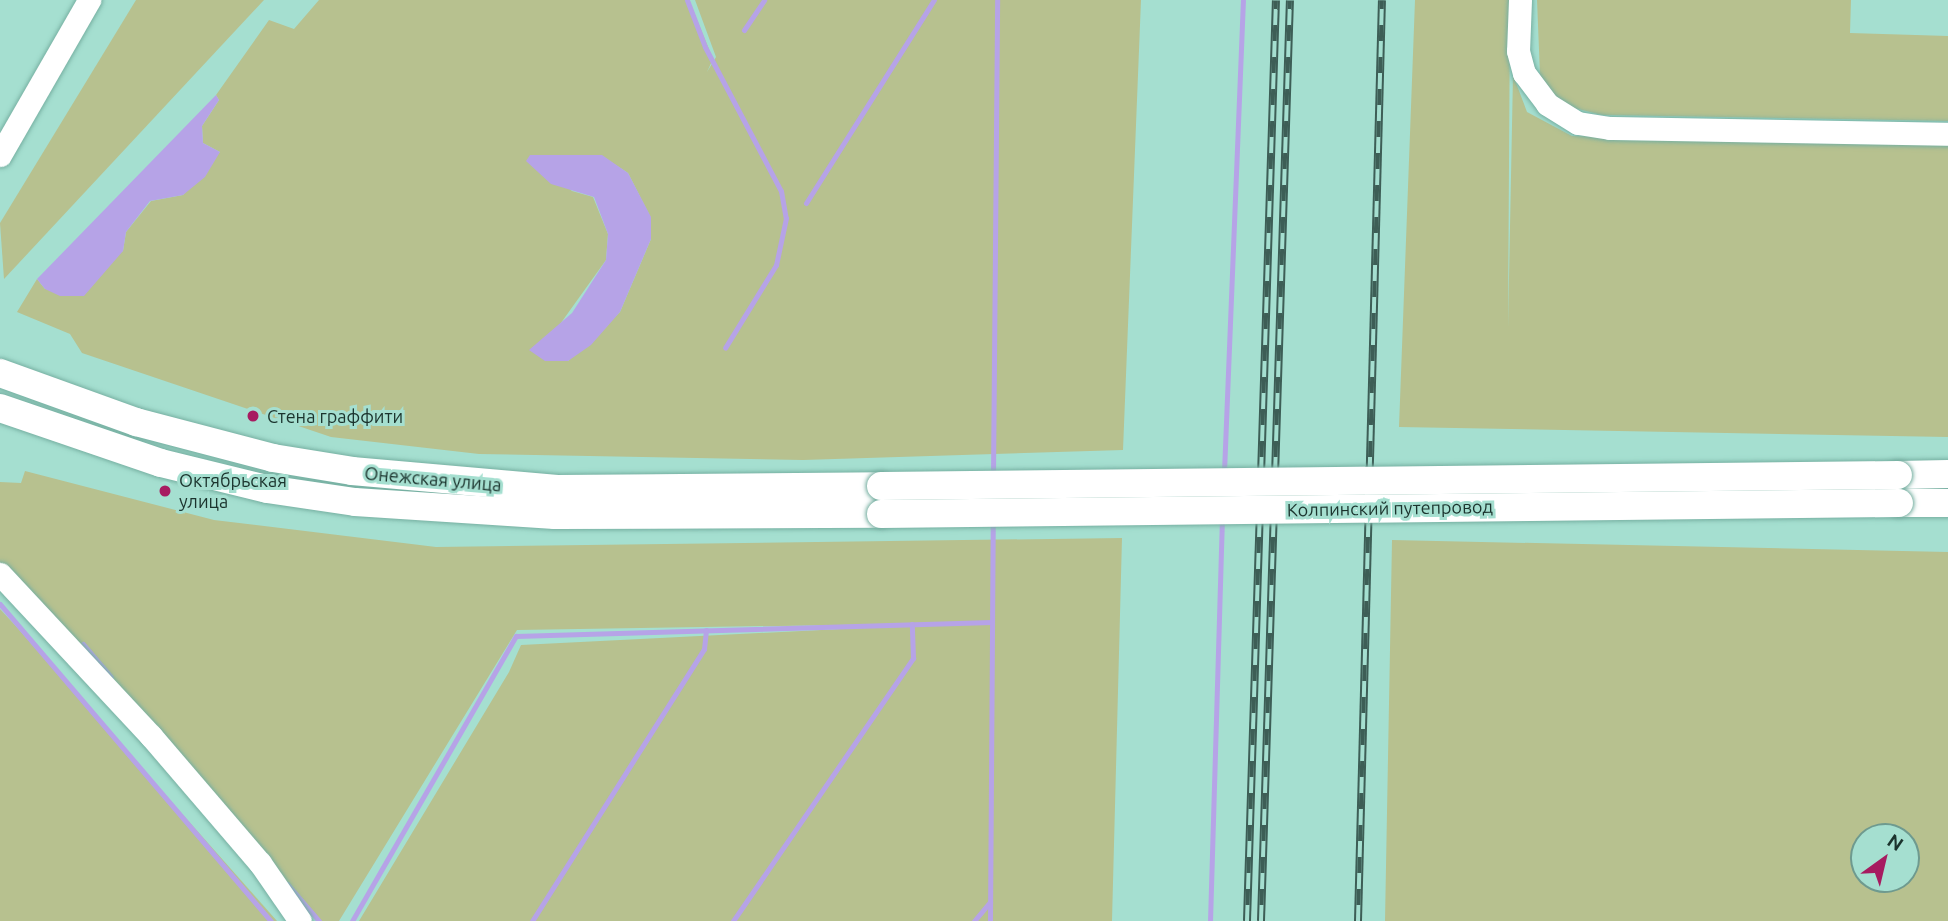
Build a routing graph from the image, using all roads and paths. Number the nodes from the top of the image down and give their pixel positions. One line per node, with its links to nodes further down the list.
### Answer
1 (89, 0): 4 (street)
2 (1520, 0): 3 (street)
3 (1948, 134)
4 (0, 155)
5 (0, 373): 8 (main road, Онежская улица)
6 (0, 408): 8 (main road, Онежская улица)
7 (1948, 474): 8 (main road, Колпинский путепровод, bridge)
8 (881, 500): 9 (main road, Колпинский путепровод, bridge)
9 (1948, 503)
10 (0, 574): 11 (street)
11 (300, 921)

